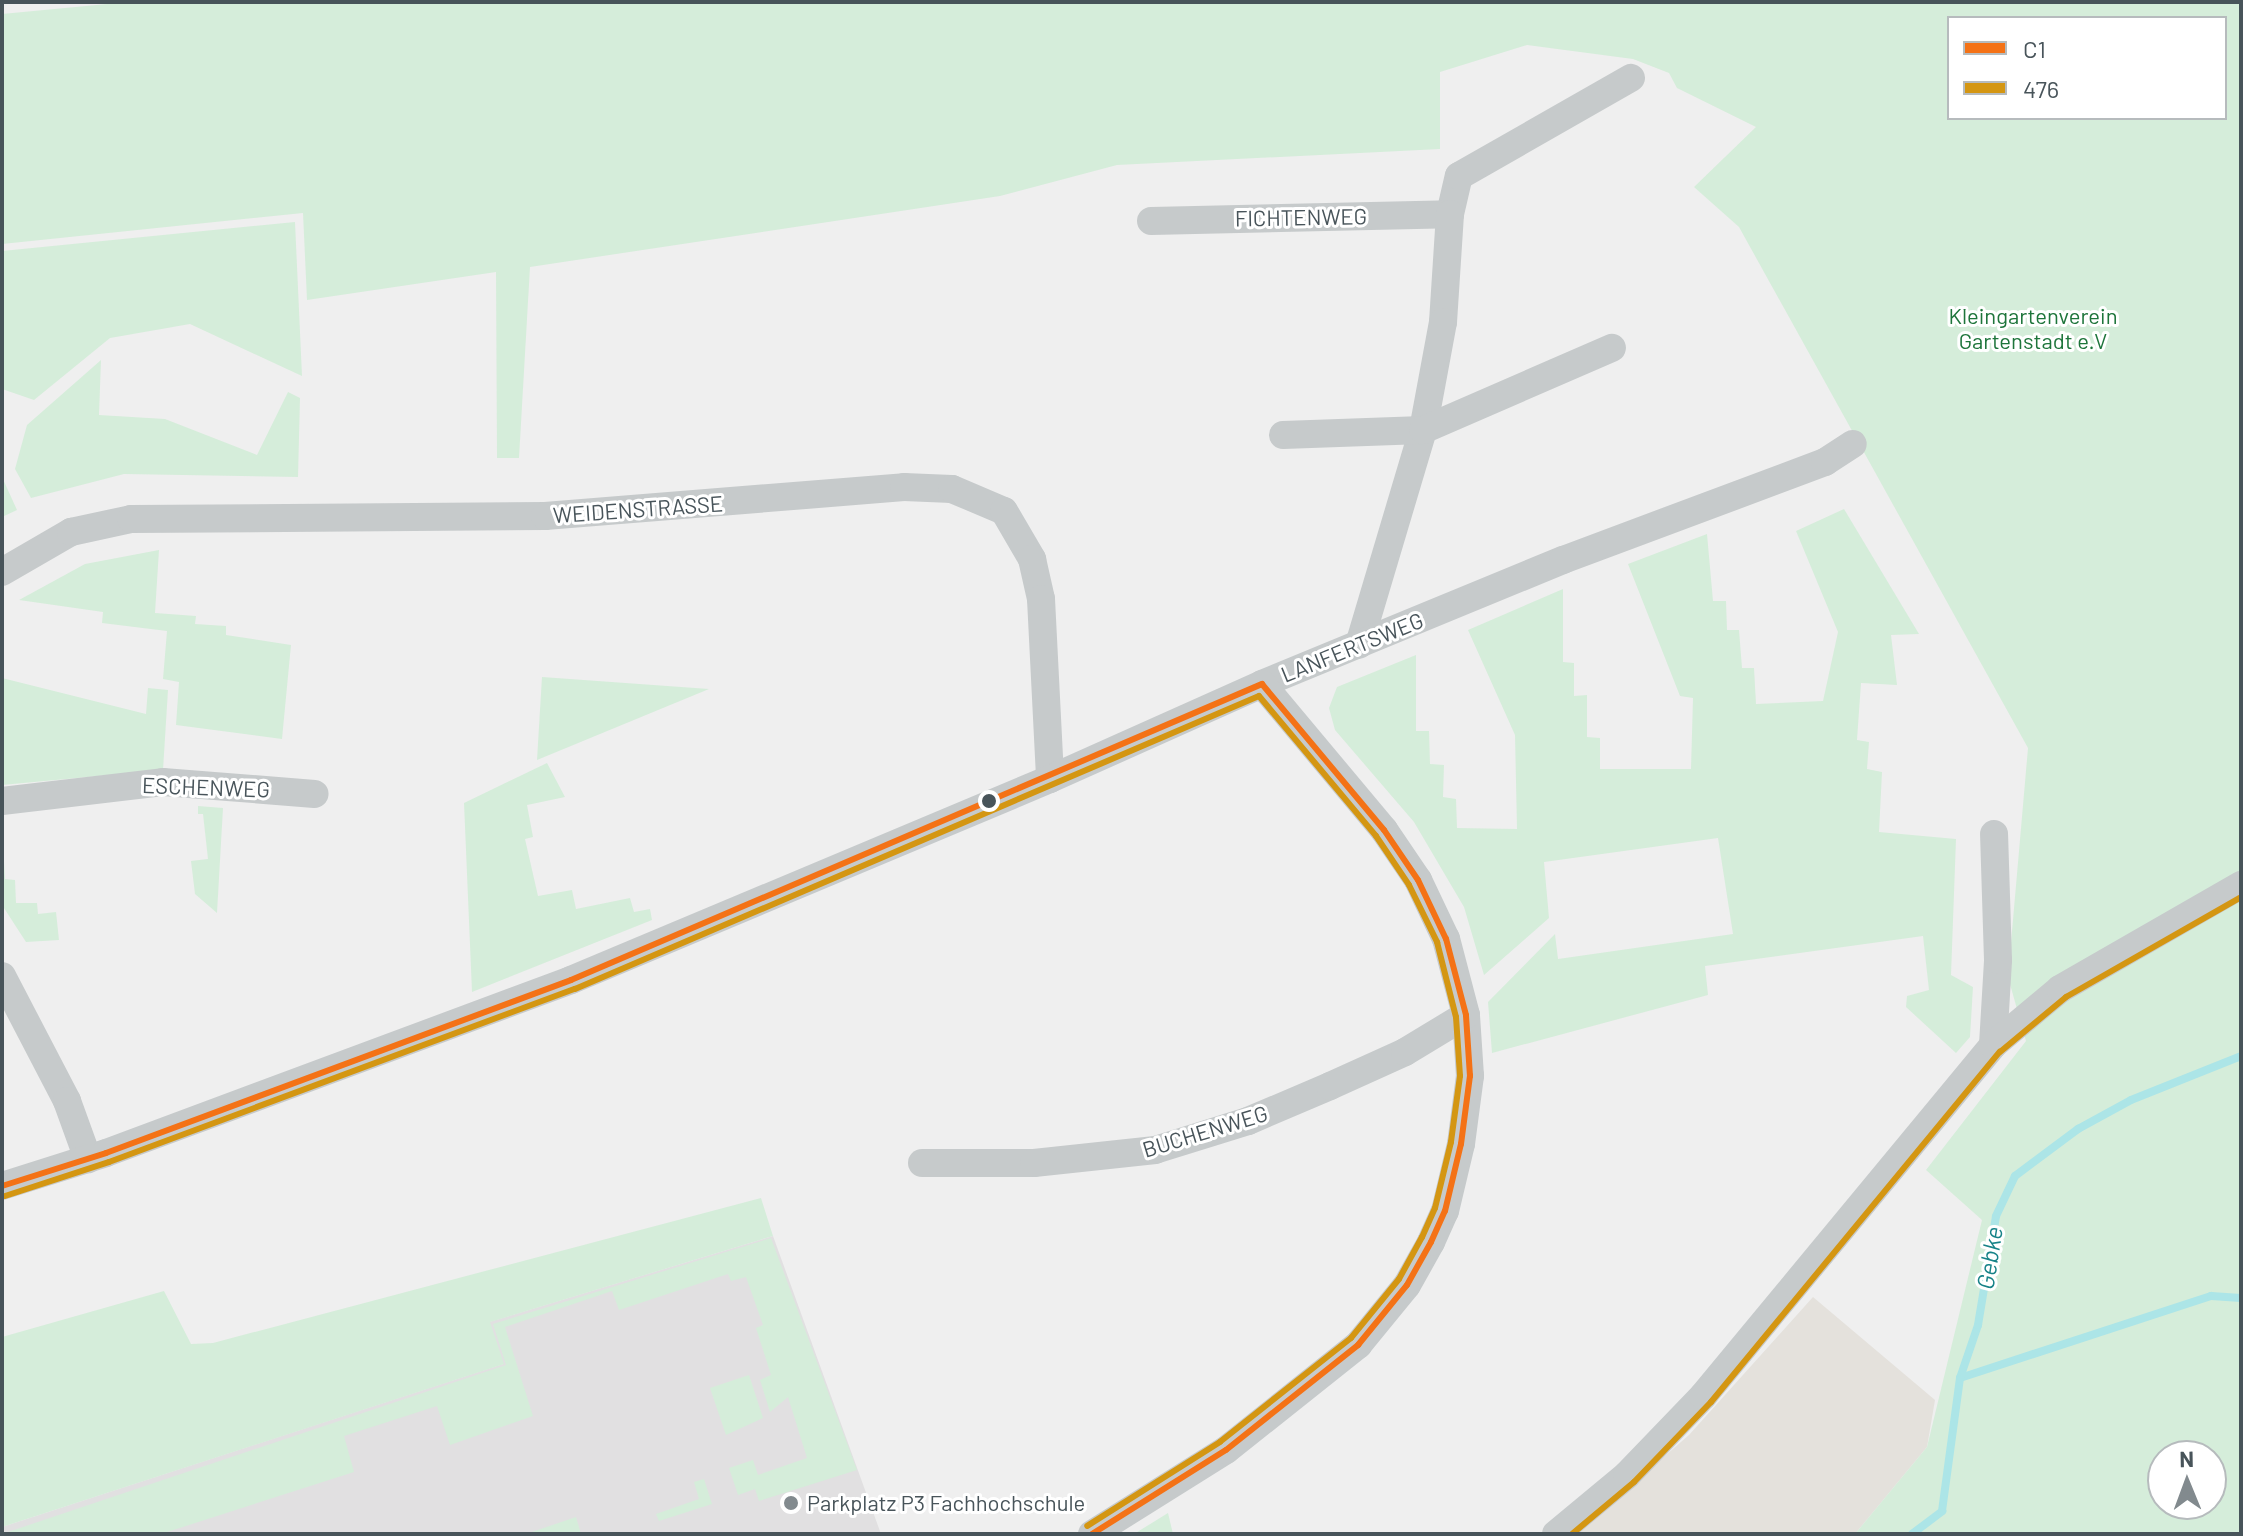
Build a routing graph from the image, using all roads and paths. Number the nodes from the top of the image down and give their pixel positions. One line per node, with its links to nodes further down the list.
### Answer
1 (1631, 78): 2 (street)
2 (1450, 214): 3 (street, FICHTENWEG); 5 (street)
3 (1151, 221)
4 (1612, 348): 5 (street)
5 (1423, 430): 6 (street); 9 (street)
6 (1283, 435)
7 (1853, 444): 9 (street, LANFERTSWEG)
8 (2, 572): 11 (street, WEIDENSTRASSE)
9 (1359, 645): 10 (street, LANFERTSWEG)
10 (1262, 684): 11 (street, LANFERTSWEG); 17 (street)
11 (1050, 779): 19 (street, LANFERTSWEG)
12 (315, 794): 13 (street, ESCHENWEG)
13 (2, 801)
14 (1994, 834): 18 (street)
15 (2241, 885): 18 (street)
16 (2, 976): 19 (street)
17 (1466, 1015): 20 (street, BUCHENWEG); 22 (street)
18 (1993, 1045): 23 (street)
19 (88, 1159): 21 (street, LANFERTSWEG)
20 (922, 1163)
21 (2, 1186)
22 (1092, 1534)
23 (1556, 1534)

